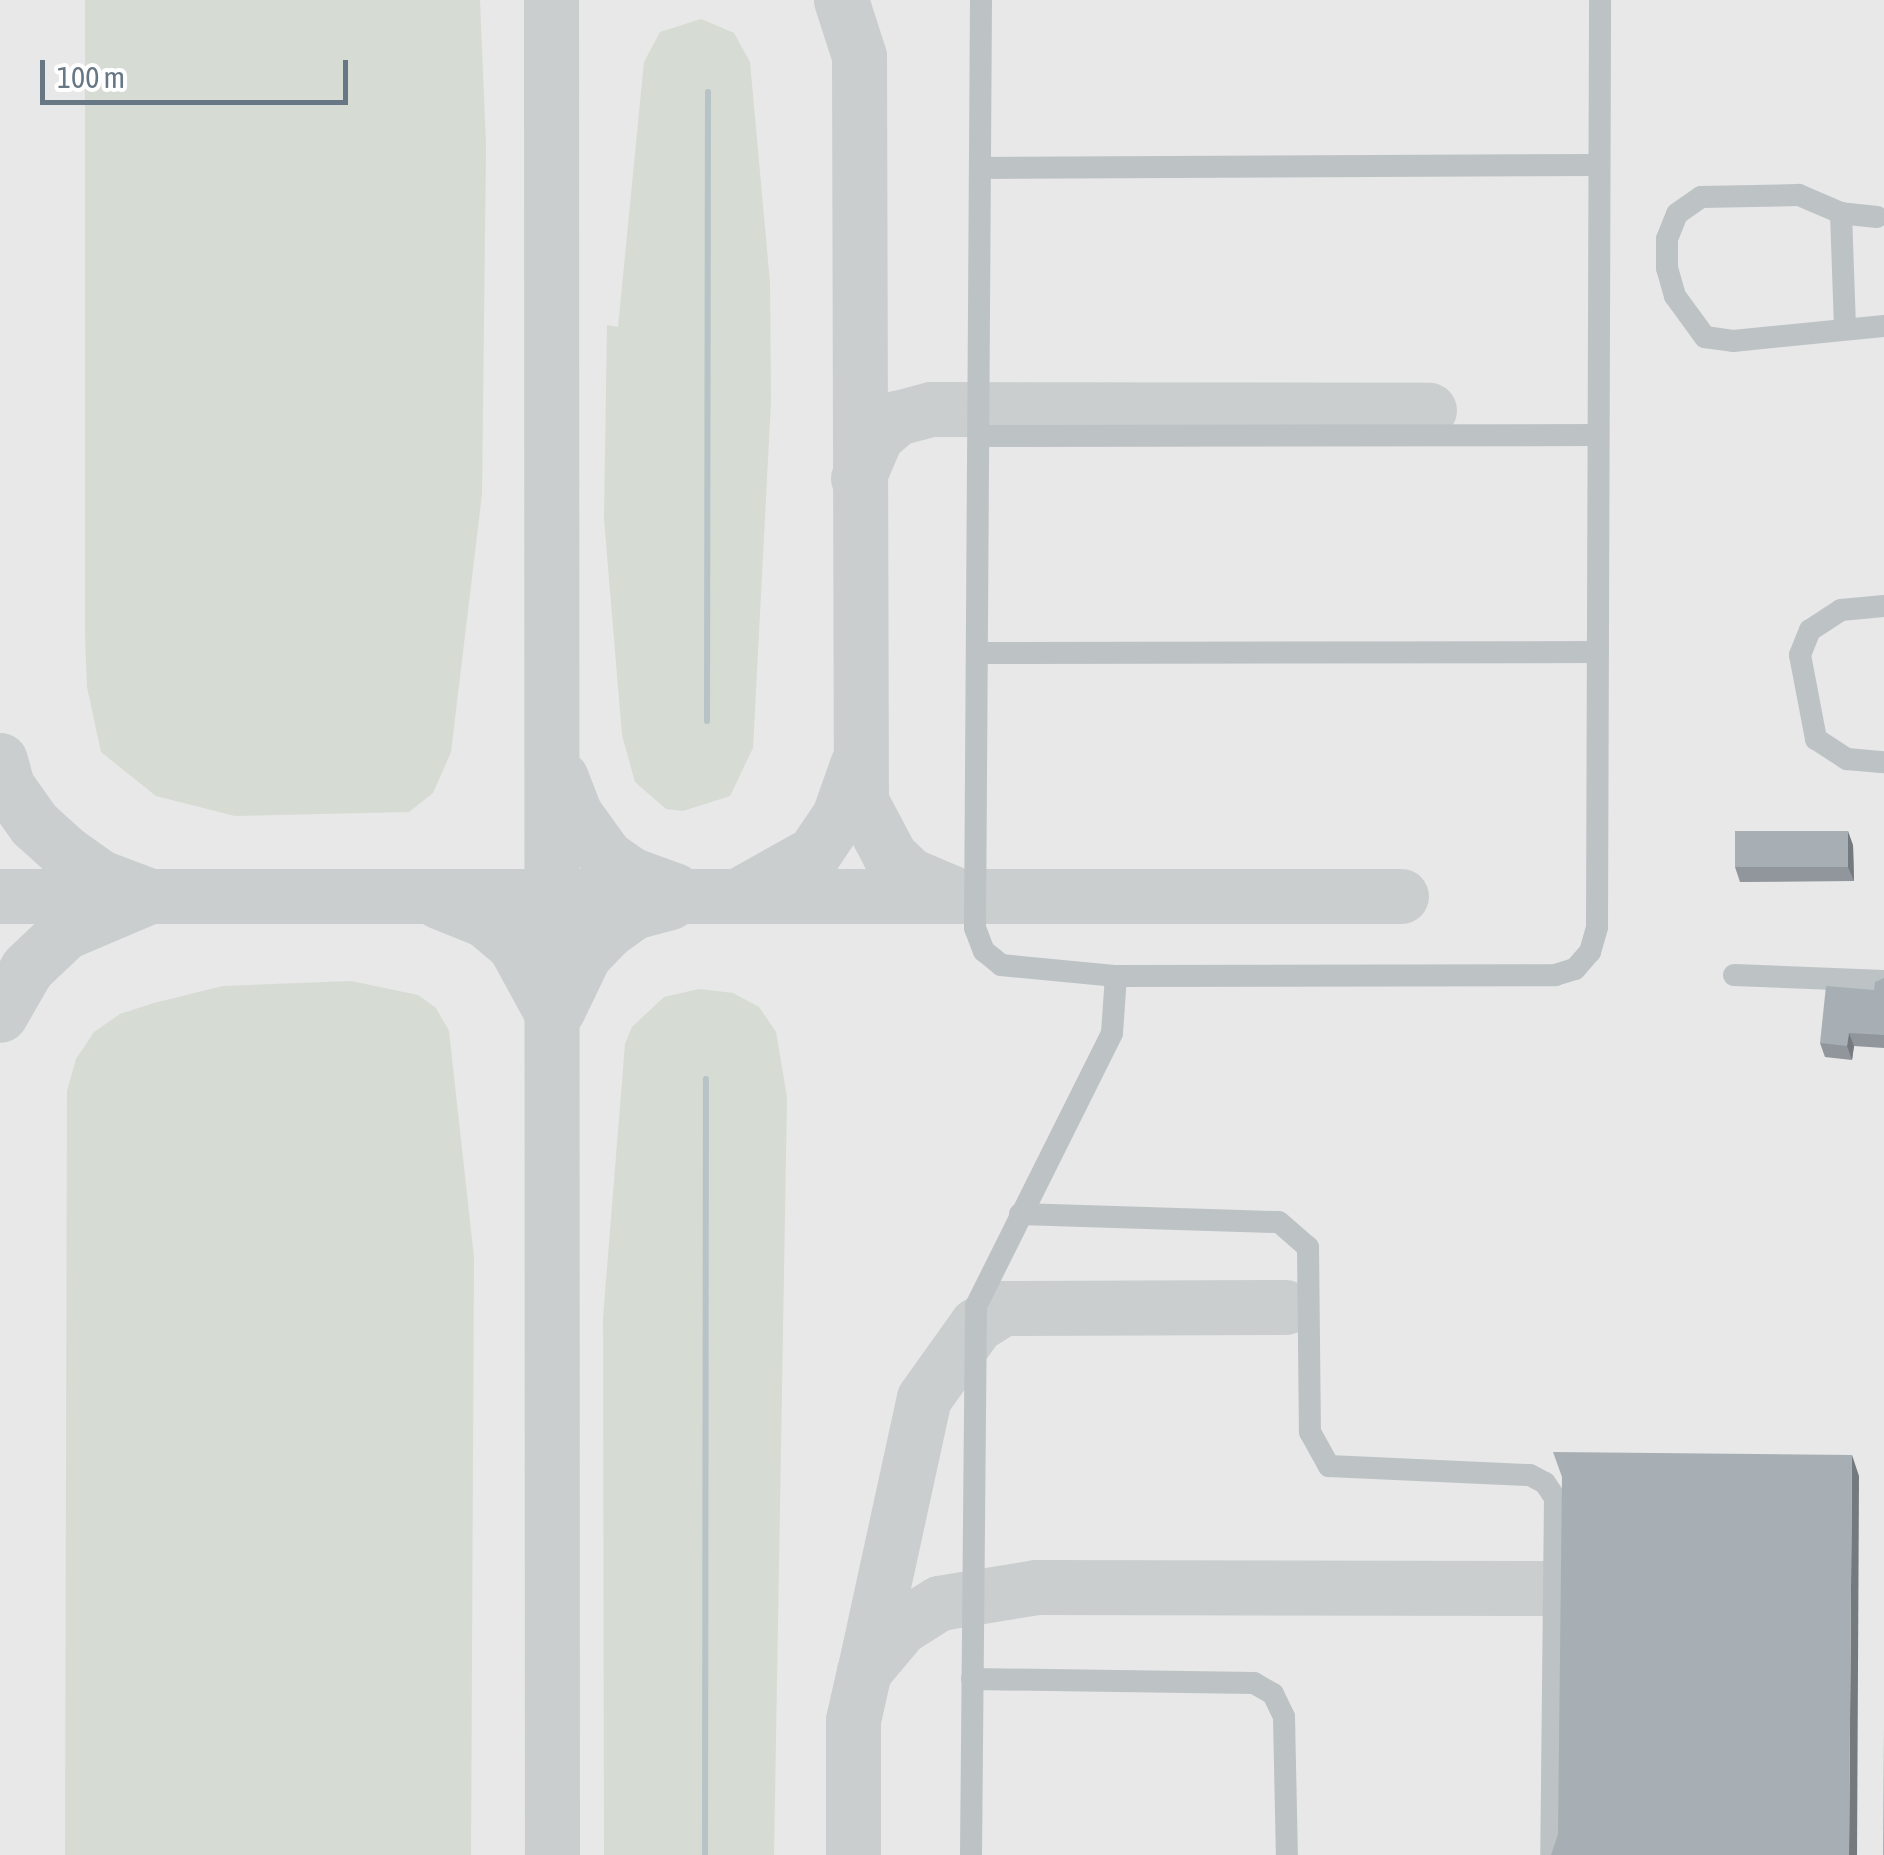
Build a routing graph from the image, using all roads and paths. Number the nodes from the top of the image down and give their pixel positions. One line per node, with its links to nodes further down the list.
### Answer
1 (982, 0): 4 (lane)
2 (1600, 0): 3 (lane)
3 (1599, 164): 4 (lane); 10 (lane)
4 (980, 168): 9 (lane)
5 (1842, 213): 6 (lane); 7 (lane); 7 (lane)
6 (1877, 217)
7 (1846, 326): 8 (lane)
8 (1884, 326)
9 (979, 436): 10 (lane); 13 (lane)
10 (1598, 436): 12 (lane)
11 (1884, 606): 14 (lane)
12 (1598, 652): 13 (lane); 16 (lane)
13 (977, 654): 16 (lane)
14 (1884, 762)
15 (1734, 975): 17 (lane)
16 (1116, 976): 18 (lane)
17 (1884, 981)
18 (1020, 1214): 19 (lane); 22 (lane)
19 (972, 1678): 20 (lane); 21 (lane)
20 (971, 1855)
21 (1287, 1855)
22 (1551, 1855)

